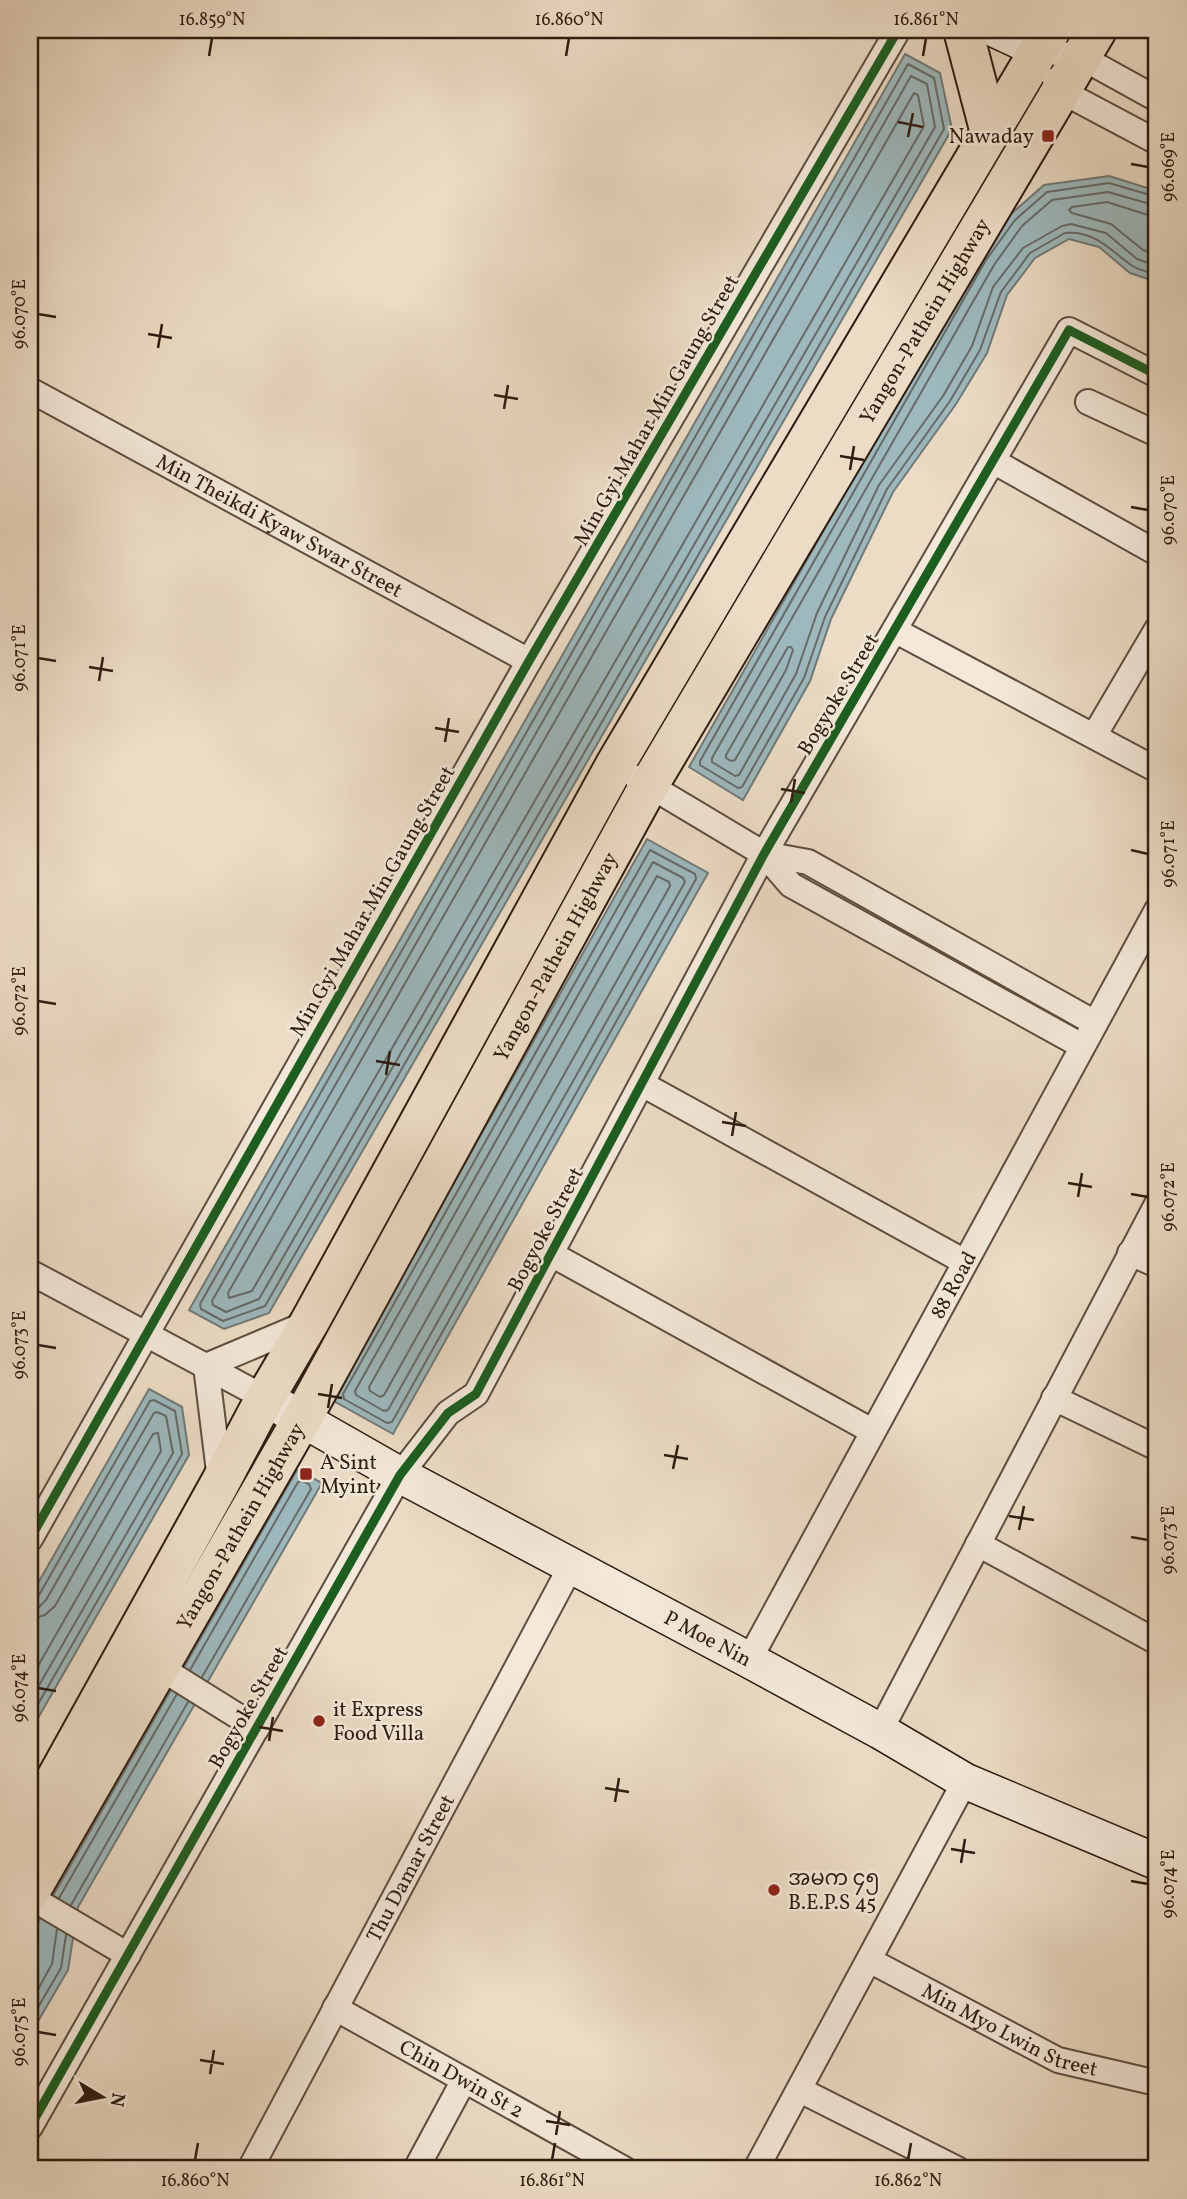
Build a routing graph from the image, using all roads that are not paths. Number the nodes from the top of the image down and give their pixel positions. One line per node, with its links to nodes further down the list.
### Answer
1 (898, 30): 18 (street, Min Gyi Mahar Min Gaung Street)
2 (963, 30): 8 (main road)
3 (996, 30): 4 (street)
4 (1045, 40): 5 (street); 6 (street); 8 (main road, Yangon-Pathein Highway)
5 (1089, 43): 6 (main road, Yangon-Pathein Highway); 7 (street)
6 (1061, 91): 9 (street); 22 (main road, Yangon-Pathein Highway)
7 (1157, 99)
8 (990, 133): 20 (main road, Yangon-Pathein Highway)
9 (1157, 142)
10 (1157, 375): 14 (street, Bogyoke Street)
11 (30, 390): 18 (street, Min Theikdi Kyaw Swar Street)
12 (1088, 402): 13 (street)
13 (1157, 434)
14 (993, 461): 15 (street); 17 (street, Bogyoke Street)
15 (1157, 553)
16 (1157, 629): 19 (street)
17 (896, 631): 19 (street); 23 (street, Bogyoke Street)
18 (529, 661): 35 (street, Min Gyi Mahar Min Gaung Street)
19 (1094, 736): 21 (street)
20 (615, 765): 22 (street); 34 (main road, Yangon-Pathein Highway)
21 (1157, 770)
22 (649, 785): 23 (street); 39 (main road, Yangon-Pathein Highway)
23 (764, 854): 25 (street); 26 (street); 27 (street, Bogyoke Street)
24 (1157, 910): 25 (street, 88 Road)
25 (1095, 1023): 26 (street, 88 Road)
26 (1082, 1046): 31 (street, 88 Road)
27 (642, 1084): 30 (street, Bogyoke Street); 31 (street)
28 (1157, 1205): 29 (street)
29 (1130, 1253): 32 (street); 38 (street)
30 (551, 1254): 40 (street); 42 (street, Bogyoke Street)
31 (965, 1262): 40 (street, 88 Road)
32 (1157, 1265)
33 (30, 1272): 35 (street)
34 (309, 1323): 36 (street); 37 (main road, Yangon-Pathein Highway)
35 (147, 1335): 36 (street); 44 (street, Min Gyi Mahar Min Gaung Street)
36 (206, 1366): 37 (street); 43 (street)
37 (265, 1398): 39 (street, P Moe Nin); 43 (main road, Yangon-Pathein Highway)
38 (1054, 1398): 41 (street); 45 (street)
39 (302, 1419): 42 (street, P Moe Nin); 49 (main road, Yangon-Pathein Highway)
40 (872, 1431): 48 (street, 88 Road)
41 (1157, 1448)
42 (400, 1475): 46 (street, P Moe Nin); 50 (street, Bogyoke Street)
43 (220, 1483): 53 (main road, Yangon-Pathein Highway)
44 (30, 1539)
45 (978, 1544): 47 (street); 51 (street)
46 (571, 1566): 48 (street, P Moe Nin); 58 (street, Thu Damar Street)
47 (1157, 1642)
48 (749, 1660): 51 (street, P Moe Nin)
49 (162, 1670): 50 (street); 55 (main road, Yangon-Pathein Highway)
50 (257, 1728): 56 (street, Bogyoke Street)
51 (880, 1731): 52 (street, P Moe Nin)
52 (965, 1780): 54 (street, P Moe Nin); 57 (street)
53 (30, 1825)
54 (1157, 1862)
55 (32, 1897): 56 (street)
56 (128, 1955): 62 (street, Bogyoke Street)
57 (869, 1960): 60 (street, Min Myo Lwin Street); 61 (street)
58 (335, 2008): 59 (street, Chin Dwin St 2); 64 (street, Thu Damar Street)
59 (464, 2080): 63 (street, Chin Dwin St 2); 65 (street)
60 (1157, 2083)
61 (800, 2090): 66 (street); 67 (street)
62 (30, 2127)
63 (609, 2166)
64 (250, 2169)
65 (416, 2169)
66 (756, 2169)
67 (957, 2169)

